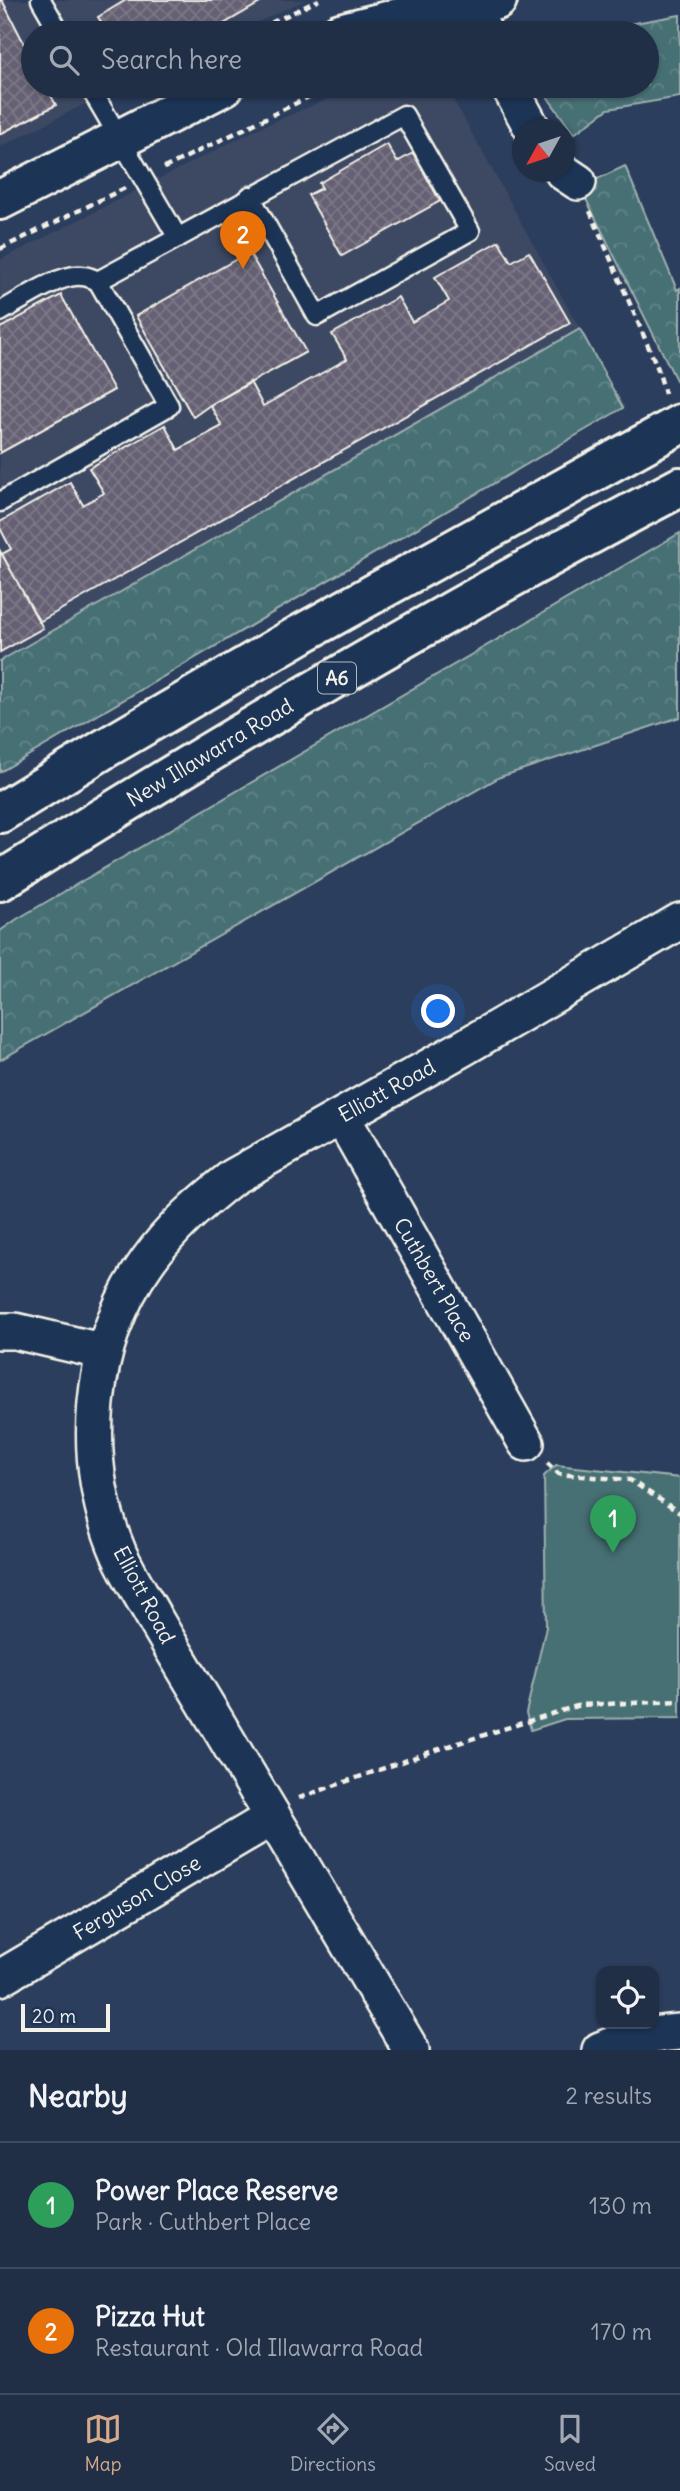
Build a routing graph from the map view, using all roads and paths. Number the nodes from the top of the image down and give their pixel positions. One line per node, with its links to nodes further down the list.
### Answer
1 (41, 0): 4 (lane)
2 (319, 0): 5 (path)
3 (484, 12): 6 (main road)
4 (53, 21)
5 (275, 21)
6 (387, 21)
7 (96, 98): 12 (lane)
8 (200, 98): 12 (main road)
9 (307, 98): 13 (path)
10 (516, 98): 11 (street)
11 (527, 119)
12 (119, 138): 13 (lane); 16 (main road)
13 (144, 178): 17 (lane); 18 (path)
14 (572, 182): 21 (path)
15 (250, 197): 15 (lane); 17 (lane)
16 (0, 200)
17 (178, 238): 19 (lane)
18 (0, 249)
19 (98, 281): 20 (lane); 23 (lane)
20 (0, 312)
21 (679, 425): 24 (main road)
22 (680, 486): 25 (main road, New Illawarra Road / A6)
23 (0, 502)
24 (0, 813)
25 (0, 881)
26 (680, 921): 27 (street, Elliott Road)
27 (342, 1117): 29 (street, Elliott Road); 30 (street, Cuthbert Place)
28 (0, 1331): 29 (street)
29 (105, 1352): 33 (street, Elliott Road)
30 (526, 1443): 31 (path)
31 (680, 1513)
32 (680, 1701): 33 (path)
33 (270, 1813): 34 (street, Ferguson Close); 36 (street, Elliott Road)
34 (0, 1978)
35 (680, 2032): 37 (street)
36 (411, 2050)
37 (600, 2050)

